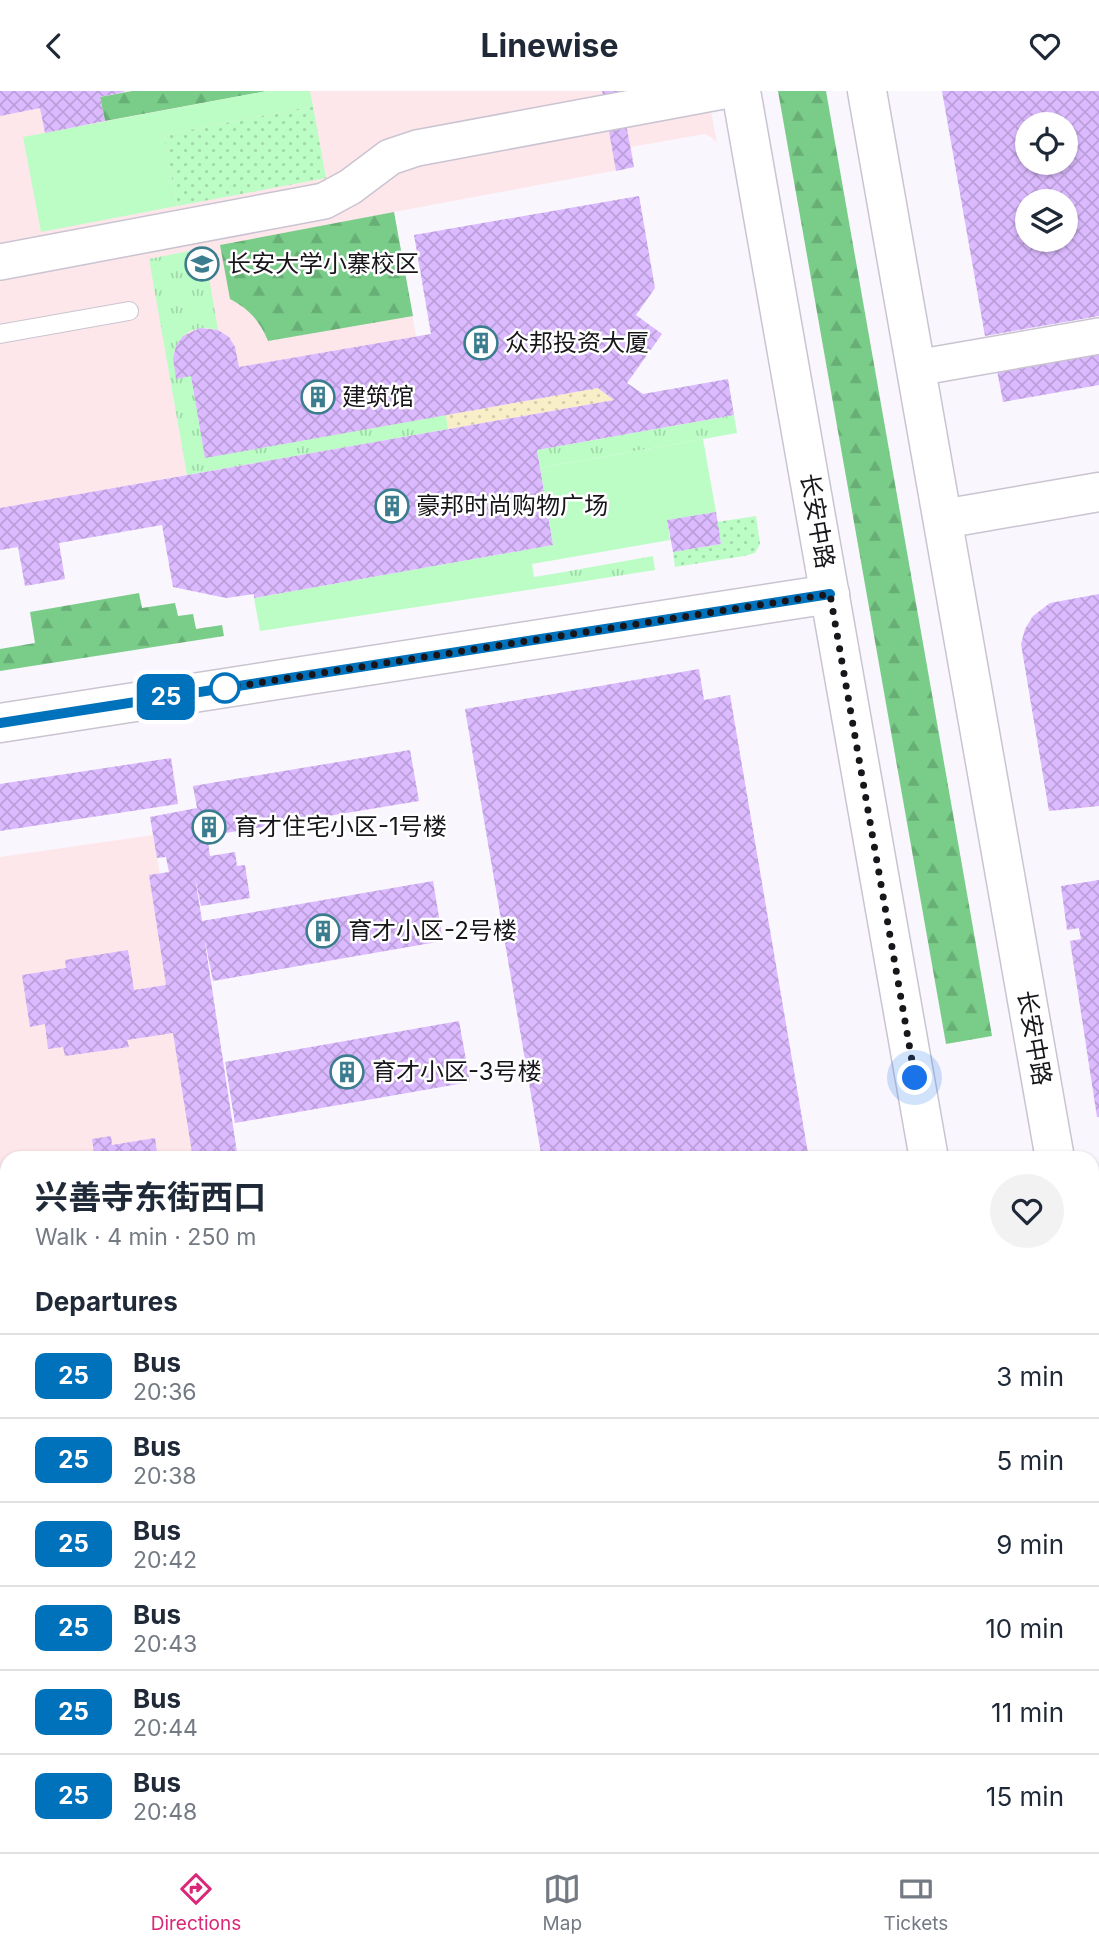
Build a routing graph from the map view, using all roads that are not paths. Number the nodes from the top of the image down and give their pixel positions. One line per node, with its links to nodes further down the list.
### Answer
1 (723, 91): 4 (street)
2 (741, 91): 11 (main road, 长安中路)
3 (867, 91): 8 (main road, 长安中路)
4 (0, 263)
5 (129, 311): 6 (lane)
6 (0, 332)
7 (1099, 336): 8 (street)
8 (916, 368): 10 (main road, 长安中路)
9 (1099, 492): 10 (main road)
10 (943, 519): 14 (main road, 长安中路)
11 (830, 594): 12 (main road); 13 (main road, 长安中路)
12 (0, 723)
13 (928, 1151)
14 (1054, 1151)

